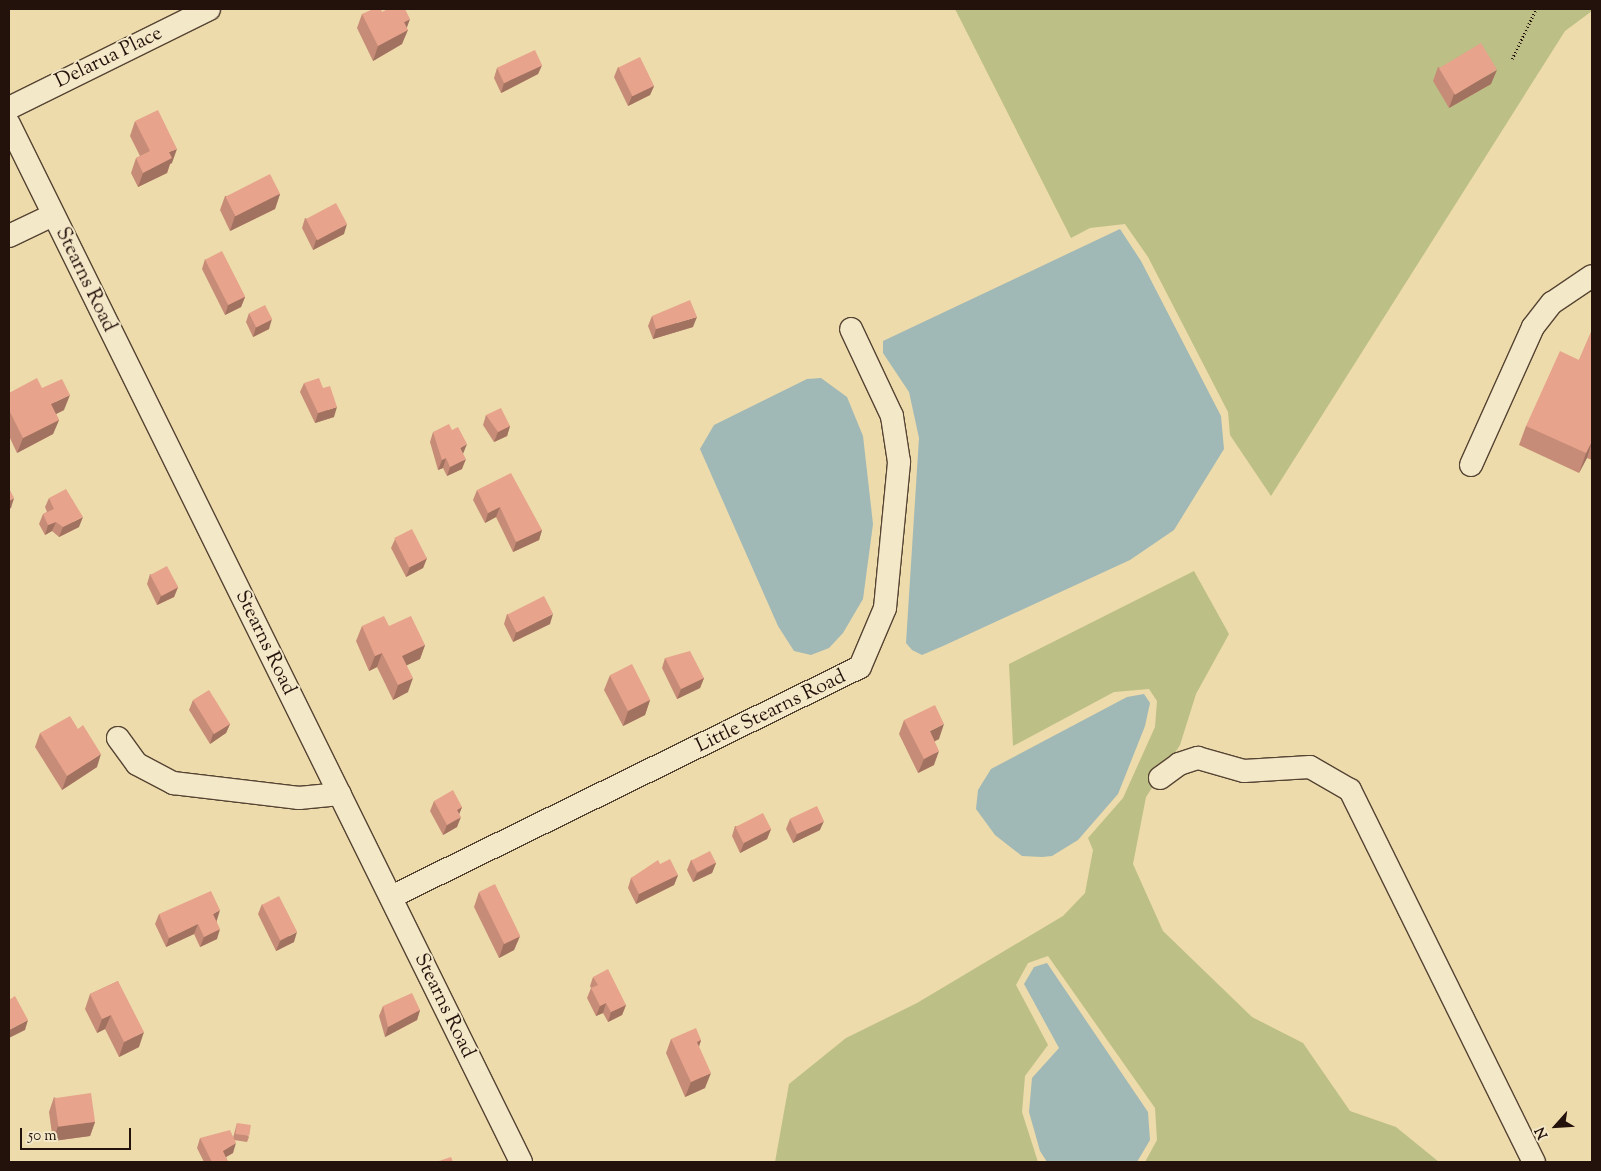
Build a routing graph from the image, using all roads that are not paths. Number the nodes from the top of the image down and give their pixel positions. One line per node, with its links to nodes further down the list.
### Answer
1 (209, 9): 2 (street, Delarua Place)
2 (9, 108)
3 (9, 124): 4 (street, Stearns Road)
4 (54, 215): 5 (street); 11 (street, Stearns Road)
5 (9, 236)
6 (1592, 276): 8 (street)
7 (851, 329): 12 (street, Little Stearns Road)
8 (1471, 466)
9 (118, 738): 11 (street)
10 (1160, 778): 14 (street)
11 (340, 794): 12 (street, Stearns Road)
12 (391, 898): 13 (street, Stearns Road)
13 (520, 1162)
14 (1534, 1162)

